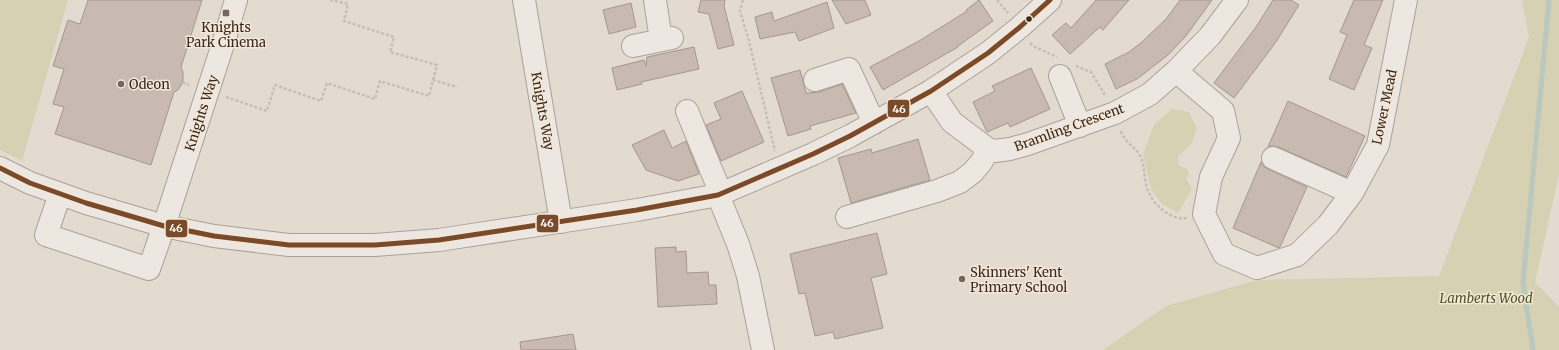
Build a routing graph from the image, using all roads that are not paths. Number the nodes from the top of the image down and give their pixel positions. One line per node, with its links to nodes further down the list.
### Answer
1 (236, 0): 23 (street, Knights Way)
2 (524, 0): 22 (street, Knights Way)
3 (655, 0): 7 (street)
4 (1050, 0): 11 (street)
5 (1237, 0): 9 (street, Bramling Crescent)
6 (1406, 0): 18 (street, Lower Mead)
7 (633, 46)
8 (1066, 67): 14 (street)
9 (1176, 71): 14 (street, Bramling Crescent); 18 (street, Lower Mead)
10 (815, 80): 13 (street)
11 (931, 91): 13 (street); 15 (street)
12 (687, 112): 20 (street)
13 (874, 123): 20 (street)
14 (1080, 126): 15 (street, Bramling Crescent)
15 (988, 150): 21 (street)
16 (1273, 158): 18 (street)
17 (0, 168): 19 (street)
18 (1352, 193)
19 (60, 194): 23 (street); 23 (street, Knights Way)
20 (720, 195): 22 (street); 24 (street)
21 (847, 217)
22 (561, 222): 23 (street)
23 (164, 226)
24 (763, 350)

